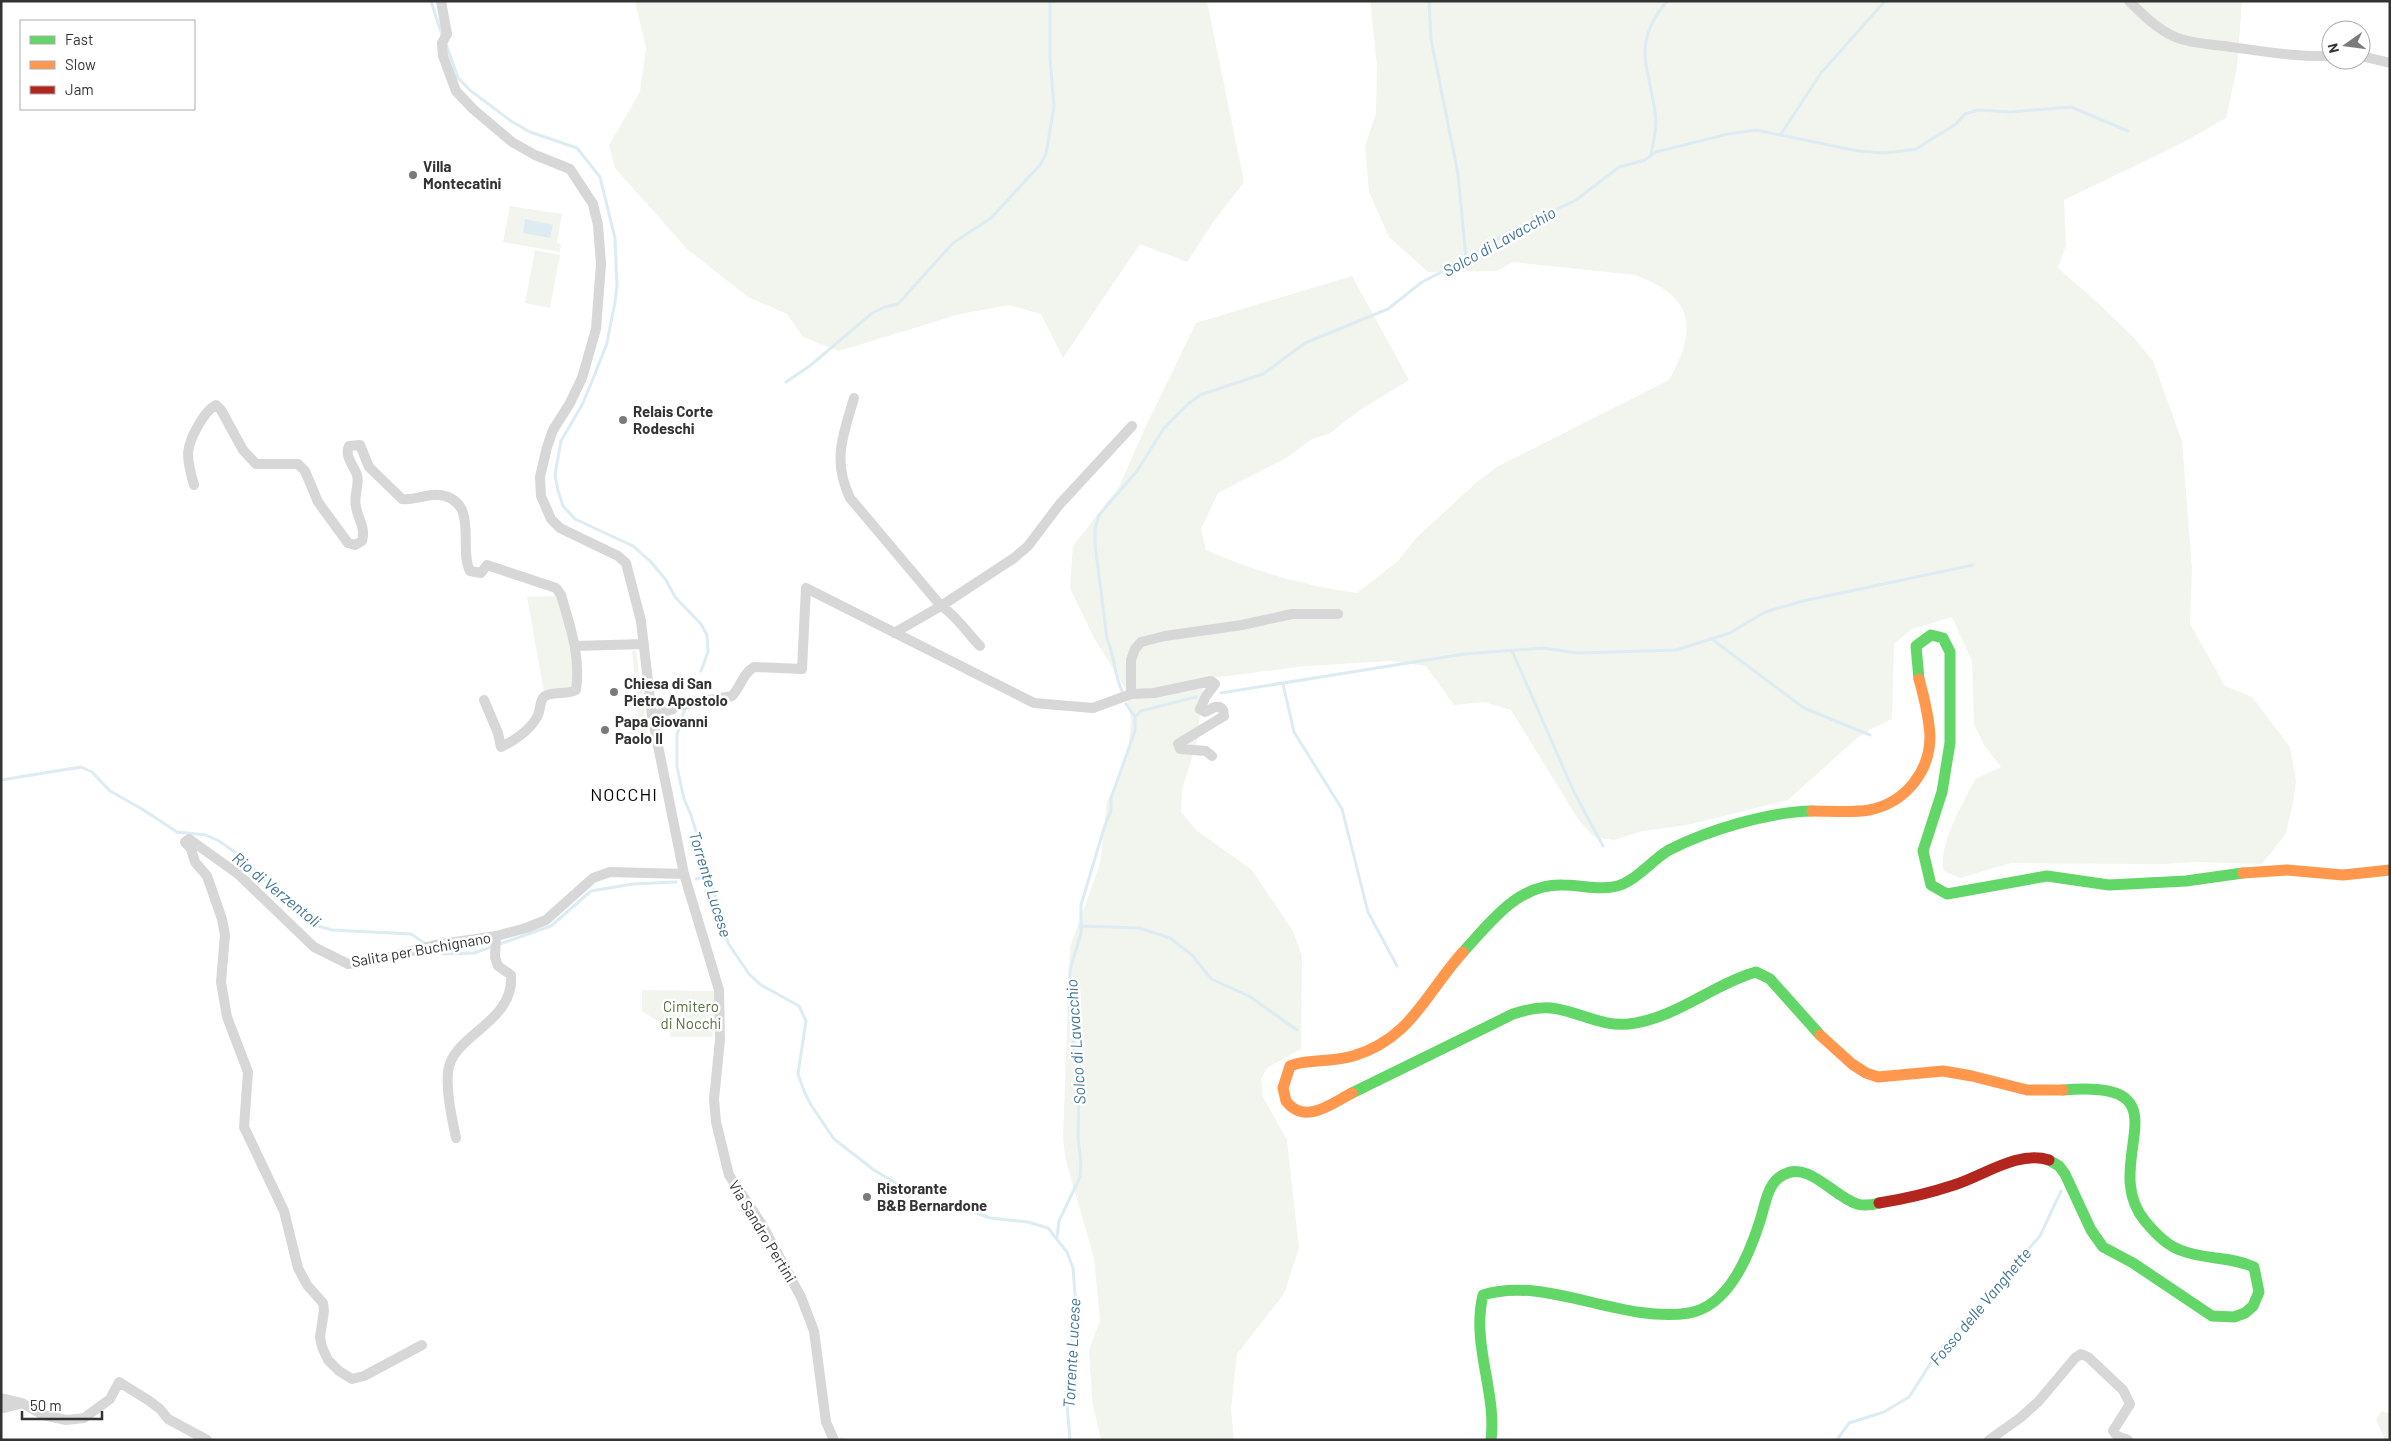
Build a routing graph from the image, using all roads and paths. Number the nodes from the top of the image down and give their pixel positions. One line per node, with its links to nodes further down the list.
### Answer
1 (441, 1): 12 (street, Via Sandro Pertini)
2 (2129, 1): 3 (street)
3 (2321, 56)
4 (2371, 58): 5 (street)
5 (2390, 63)
6 (854, 398): 9 (street)
7 (1132, 426): 9 (street)
8 (194, 485): 13 (street)
9 (941, 606): 11 (street); 14 (street)
10 (1338, 614): 15 (street)
11 (894, 633): 15 (street); 17 (street)
12 (644, 644): 13 (street); 17 (street, Via Sandro Pertini)
13 (575, 646): 16 (street)
14 (980, 646)
15 (1131, 694): 18 (street)
16 (484, 700)
17 (652, 716): 20 (street, Via Sandro Pertini)
18 (1212, 756)
19 (2390, 870): 29 (main road)
20 (684, 874): 21 (street, Salita per Buchignano); 28 (street, Via Sandro Pertini)
21 (496, 936): 22 (street); 23 (street, Salita per Buchignano)
22 (456, 1138)
23 (422, 1345)
24 (1, 1398): 25 (street)
25 (22, 1403): 26 (street); 27 (street)
26 (1, 1407)
27 (207, 1440)
28 (834, 1440)
29 (1491, 1440)
30 (1989, 1440): 31 (street)
31 (2128, 1440)

